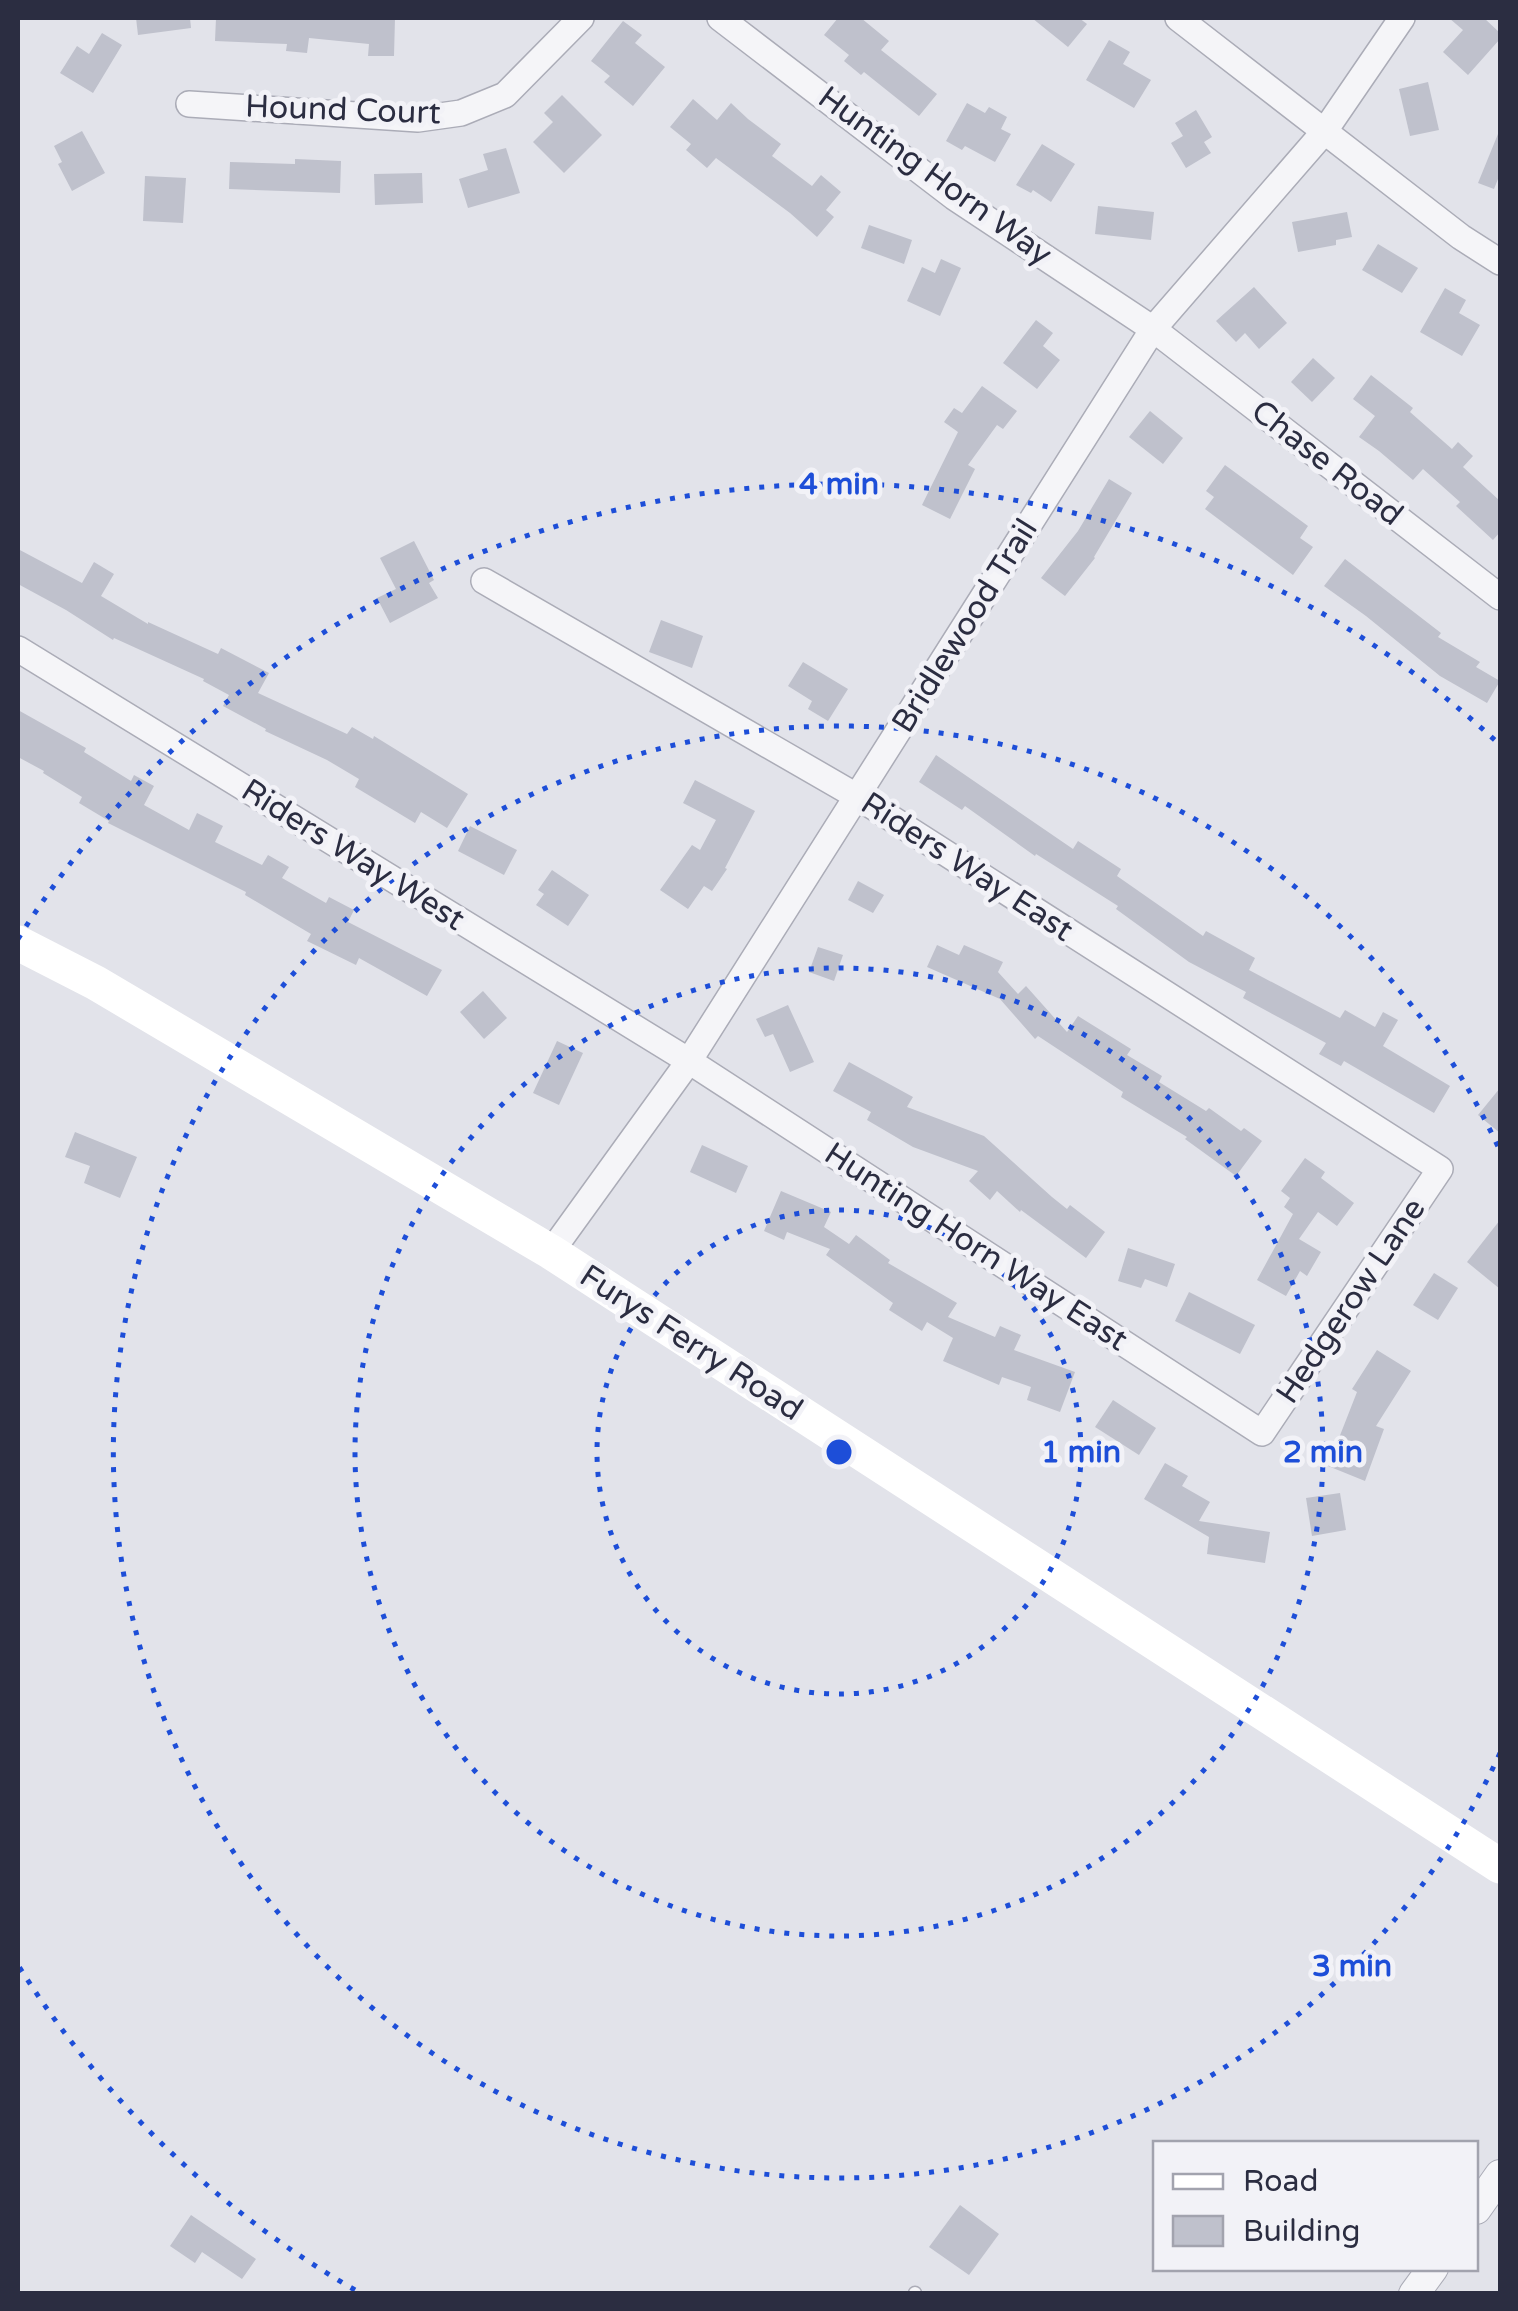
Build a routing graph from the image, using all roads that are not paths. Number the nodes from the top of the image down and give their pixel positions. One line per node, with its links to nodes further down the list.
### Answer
1 (581, 18): 5 (street, Hound Court)
2 (720, 18): 8 (street, Hunting Horn Way)
3 (1178, 18): 6 (street)
4 (1402, 18): 6 (street, Bridlewood Trail)
5 (188, 104)
6 (1324, 132): 7 (street); 8 (street, Bridlewood Trail)
7 (1500, 262)
8 (1153, 329): 10 (street, Chase Road); 12 (street, Bridlewood Trail)
9 (484, 581): 12 (street, Riders Way East)
10 (1500, 598)
11 (18, 649): 14 (street, Riders Way West)
12 (858, 797): 14 (street, Bridlewood Trail); 15 (street, Riders Way East)
13 (18, 944): 16 (main road, Furys Ferry Road)
14 (689, 1061): 16 (street, Bridlewood Trail); 17 (street, Hunting Horn Way East)
15 (1440, 1169): 17 (street, Hedgerow Lane)
16 (551, 1252): 18 (main road, Furys Ferry Road)
17 (1262, 1433)
18 (1500, 1866)
19 (1500, 2175): 20 (street)
20 (1478, 2207)
21 (1430, 2271): 22 (street)
22 (1414, 2294)

